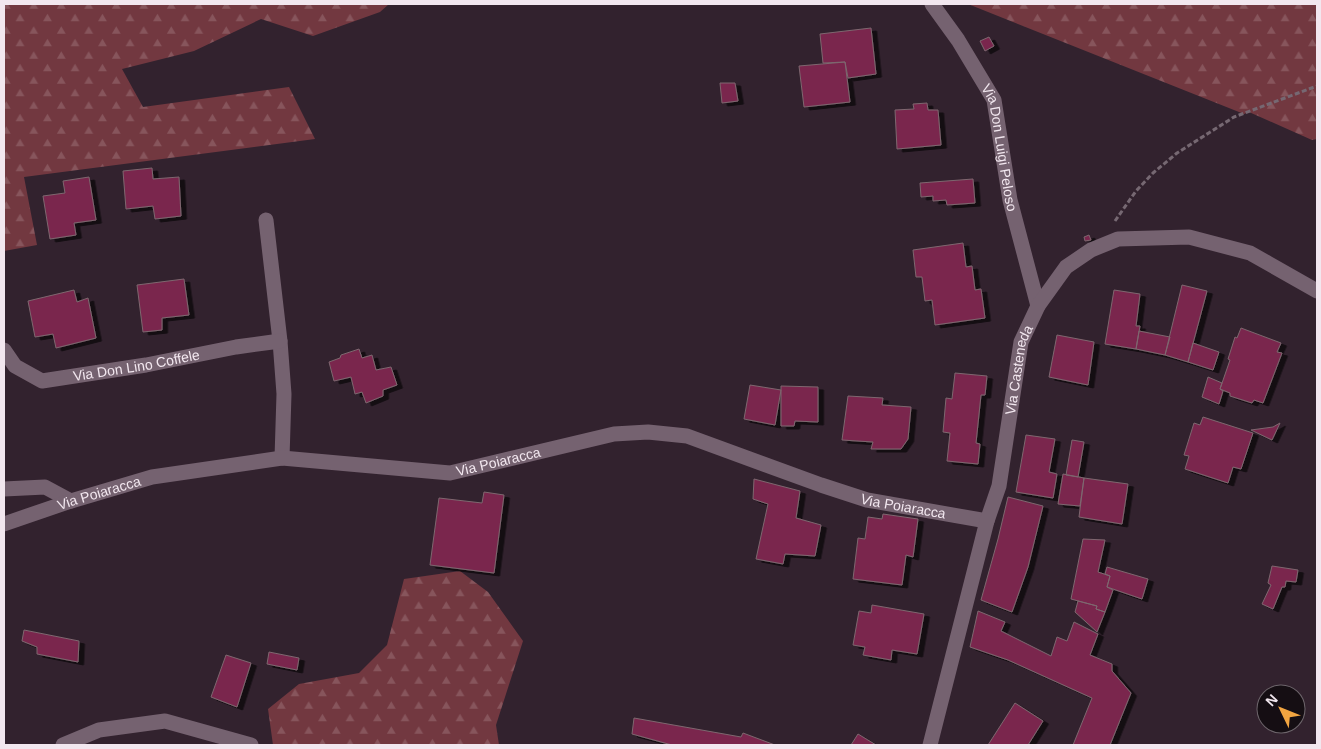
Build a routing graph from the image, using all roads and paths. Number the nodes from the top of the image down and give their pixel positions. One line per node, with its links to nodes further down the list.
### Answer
1 (932, 4): 6 (street, Via Don Luigi Peloso)
2 (1317, 86): 4 (path)
3 (266, 220): 7 (street)
4 (1118, 239): 5 (street, Via Casteneda); 6 (street, Via Casteneda)
5 (1317, 291)
6 (1038, 306): 12 (street, Via Casteneda)
7 (280, 341): 8 (street, Via Don Lino Coffele); 9 (street)
8 (4, 350)
9 (282, 458): 11 (street, Via Poiaracca); 12 (street, Via Poiaracca)
10 (4, 489): 11 (street)
11 (71, 501): 13 (street, Via Poiaracca)
12 (987, 521): 16 (street, Via Casteneda)
13 (4, 524)
14 (63, 745): 15 (street)
15 (251, 745)
16 (930, 745)

